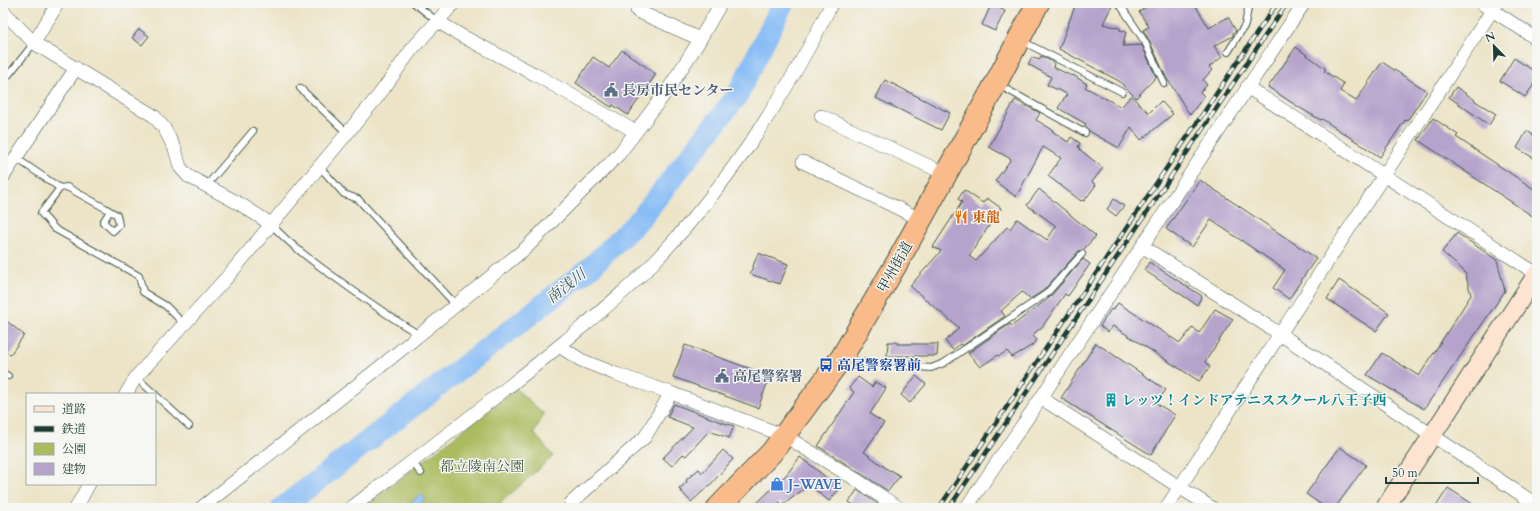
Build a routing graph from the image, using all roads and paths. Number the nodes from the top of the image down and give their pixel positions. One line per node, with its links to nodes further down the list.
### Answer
1 (58, 3): 17 (street)
2 (414, 3): 13 (lane)
3 (454, 3): 13 (street)
4 (641, 3): 14 (street)
5 (721, 3): 14 (street)
6 (832, 3): 49 (street)
7 (1038, 3): 15 (highway, 甲州街道)
8 (1119, 3): 21 (lane)
9 (1249, 3): 18 (lane)
10 (1304, 3): 23 (street)
11 (1490, 5): 16 (street); 35 (street)
12 (3, 10): 17 (street)
13 (437, 20): 28 (street); 30 (street)
14 (700, 39): 28 (street)
15 (1019, 40): 22 (highway, 甲州街道); 25 (lane)
16 (1537, 40)
17 (34, 43): 19 (street); 20 (lane)
18 (1228, 52)
19 (76, 68): 31 (street); 37 (street)
20 (3, 82)
21 (1164, 83)
22 (996, 84): 29 (lane); 34 (highway, 甲州街道)
23 (1247, 87): 35 (street); 42 (street)
24 (300, 88): 30 (lane)
25 (1122, 92)
26 (821, 116): 34 (street)
27 (252, 131): 37 (lane)
28 (636, 132): 45 (street)
29 (1084, 132)
30 (347, 133): 33 (street)
31 (16, 158): 36 (street); 38 (lane)
32 (803, 162): 40 (street)
33 (319, 166): 41 (street); 45 (lane)
34 (946, 174): 40 (highway, 甲州街道)
35 (1384, 175): 44 (street); 47 (street)
36 (3, 177)
37 (207, 185): 41 (street)
38 (60, 188): 39 (lane); 46 (lane)
39 (110, 211)
40 (920, 219): 50 (highway, 甲州街道)
41 (271, 224): 46 (street); 48 (lane)
42 (1142, 246): 47 (street); 56 (street)
43 (1082, 254): 50 (lane)
44 (1537, 274): 59 (street)
45 (456, 305): 48 (street)
46 (184, 324): 51 (street)
47 (1280, 334): 59 (street); 63 (street)
48 (420, 335): 67 (street)
49 (559, 346): 52 (street); 60 (street)
50 (842, 357): 58 (highway, 甲州街道)
51 (136, 377): 53 (street); 54 (lane)
52 (671, 392): 58 (street); 64 (street)
53 (127, 393)
54 (153, 393)
55 (156, 395): 57 (lane)
56 (1041, 398): 63 (street); 71 (street)
57 (189, 426)
58 (785, 436): 69 (highway, 甲州街道); 70 (street)
59 (1432, 436): 65 (street); 74 (street)
60 (412, 462): 61 (lane); 68 (street)
61 (421, 472)
62 (88, 485): 66 (street)
63 (1179, 487): 72 (street); 73 (street)
64 (571, 502)
65 (1537, 505)
66 (76, 508)
67 (201, 508)
68 (351, 508)
69 (718, 508)
70 (899, 508)
71 (966, 508)
72 (1166, 508)
73 (1212, 508)
74 (1384, 508)

